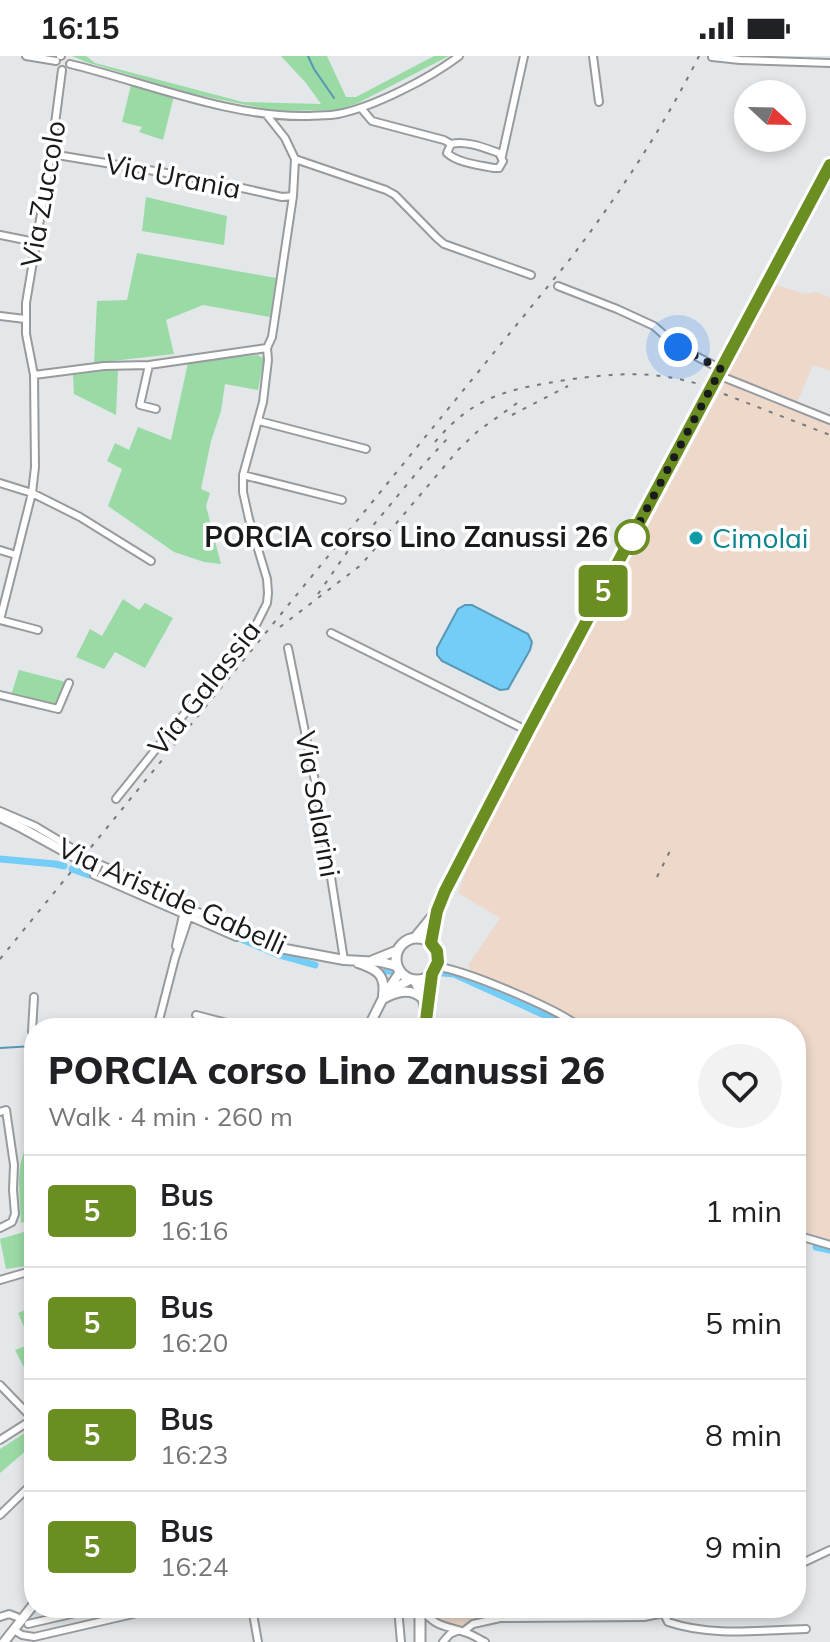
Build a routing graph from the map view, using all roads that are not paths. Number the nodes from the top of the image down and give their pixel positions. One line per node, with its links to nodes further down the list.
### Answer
1 (26, 56): 5 (street)
2 (459, 56): 11 (street)
3 (524, 56): 15 (street)
4 (593, 56): 10 (street)
5 (61, 57): 8 (street); 9 (street)
6 (712, 57): 7 (street)
7 (830, 63)
8 (70, 64): 9 (street); 12 (street)
9 (62, 70): 14 (street, Via Zuccolo)
10 (599, 102)
11 (361, 108): 12 (street); 13 (street)
12 (266, 114): 16 (street)
13 (451, 144): 15 (street); 15 (street)
14 (51, 154): 18 (street, Via Urania); 20 (street, Via Zuccolo)
15 (502, 156)
16 (295, 159): 18 (street, Via Galassia); 21 (street)
17 (830, 165): 27 (main road)
18 (293, 196): 25 (street, Via Galassia)
19 (0, 235): 20 (street)
20 (35, 242): 24 (street, Via Zuccolo)
21 (531, 275)
22 (558, 286): 27 (street)
23 (0, 316): 24 (street)
24 (25, 319): 28 (street, Via Zuccolo)
25 (267, 348): 26 (street); 31 (street, Via Galassia)
26 (149, 365): 28 (street); 29 (street)
27 (720, 372): 30 (street); 46 (main road)
28 (34, 375): 35 (street, Via Zuccolo)
29 (156, 409)
30 (830, 420)
31 (259, 421): 32 (street); 33 (street, Via Galassia)
32 (366, 449)
33 (243, 475): 36 (street); 47 (street, Via Galassia)
34 (0, 483): 35 (street)
35 (32, 493): 38 (street, Via Zuccolo); 39 (street)
36 (342, 500)
37 (0, 550): 38 (street)
38 (16, 555): 40 (street, Via Zuccolo)
39 (151, 561)
40 (1, 616): 41 (street)
41 (38, 630)
42 (331, 633): 46 (street)
43 (288, 648): 56 (street, Via Salarini)
44 (69, 683): 45 (street)
45 (0, 695)
46 (528, 731): 51 (main road)
47 (116, 799)
48 (0, 811): 50 (street, Via Aristide Gabelli)
49 (0, 817): 52 (main road, Via Aristide Gabelli)
50 (75, 850)
51 (437, 911): 53 (main road); 54 (main road)
52 (187, 912): 52 (street, bridge); 56 (main road, Via Aristide Gabelli); 66 (street)
53 (415, 938): 54 (main road); 55 (main road)
54 (431, 943): 59 (main road)
55 (398, 950): 57 (main road, Via Aristide Gabelli); 58 (main road)
56 (346, 960): 57 (main road, Via Aristide Gabelli); 62 (main road, Via Aristide Gabelli)
57 (371, 961): 58 (main road, Via Aristide Gabelli)
58 (398, 969): 60 (main road); 62 (main road)
59 (434, 971): 60 (main road); 70 (main road); 71 (street)
60 (413, 980): 62 (main road); 63 (main road)
61 (34, 997): 65 (street)
62 (382, 999): 63 (main road); 68 (main road)
63 (425, 1003): 69 (main road)
64 (196, 1015): 67 (street)
65 (33, 1018)
66 (160, 1018)
67 (208, 1018)
68 (373, 1018)
69 (426, 1018)
70 (427, 1018)
71 (566, 1018)
72 (3, 1111): 73 (street)
73 (0, 1228)
74 (806, 1238): 75 (street)
75 (830, 1245)
76 (24, 1273): 77 (street)
77 (0, 1280)
78 (0, 1385): 79 (street)
79 (24, 1409)
80 (24, 1425): 81 (street)
81 (0, 1440)
82 (24, 1492): 83 (street)
83 (0, 1515)
84 (830, 1550): 85 (street)
85 (806, 1561)
86 (0, 1617): 87 (street)
87 (17, 1617)
88 (24, 1617): 101 (main road)
89 (54, 1618): 99 (street)
90 (116, 1618): 101 (street)
91 (254, 1618): 104 (street)
92 (399, 1618): 105 (street)
93 (420, 1618): 106 (main road)
94 (429, 1618): 102 (street)
95 (500, 1618): 102 (street)
96 (500, 1618): 97 (street)
97 (619, 1618)
98 (666, 1618): 100 (street)
99 (28, 1624)
100 (806, 1629)
101 (14, 1630): 103 (main road)
102 (460, 1631): 107 (street); 108 (street)
103 (4, 1642)
104 (258, 1642)
105 (401, 1642)
106 (420, 1642)
107 (443, 1642)
108 (485, 1642)

